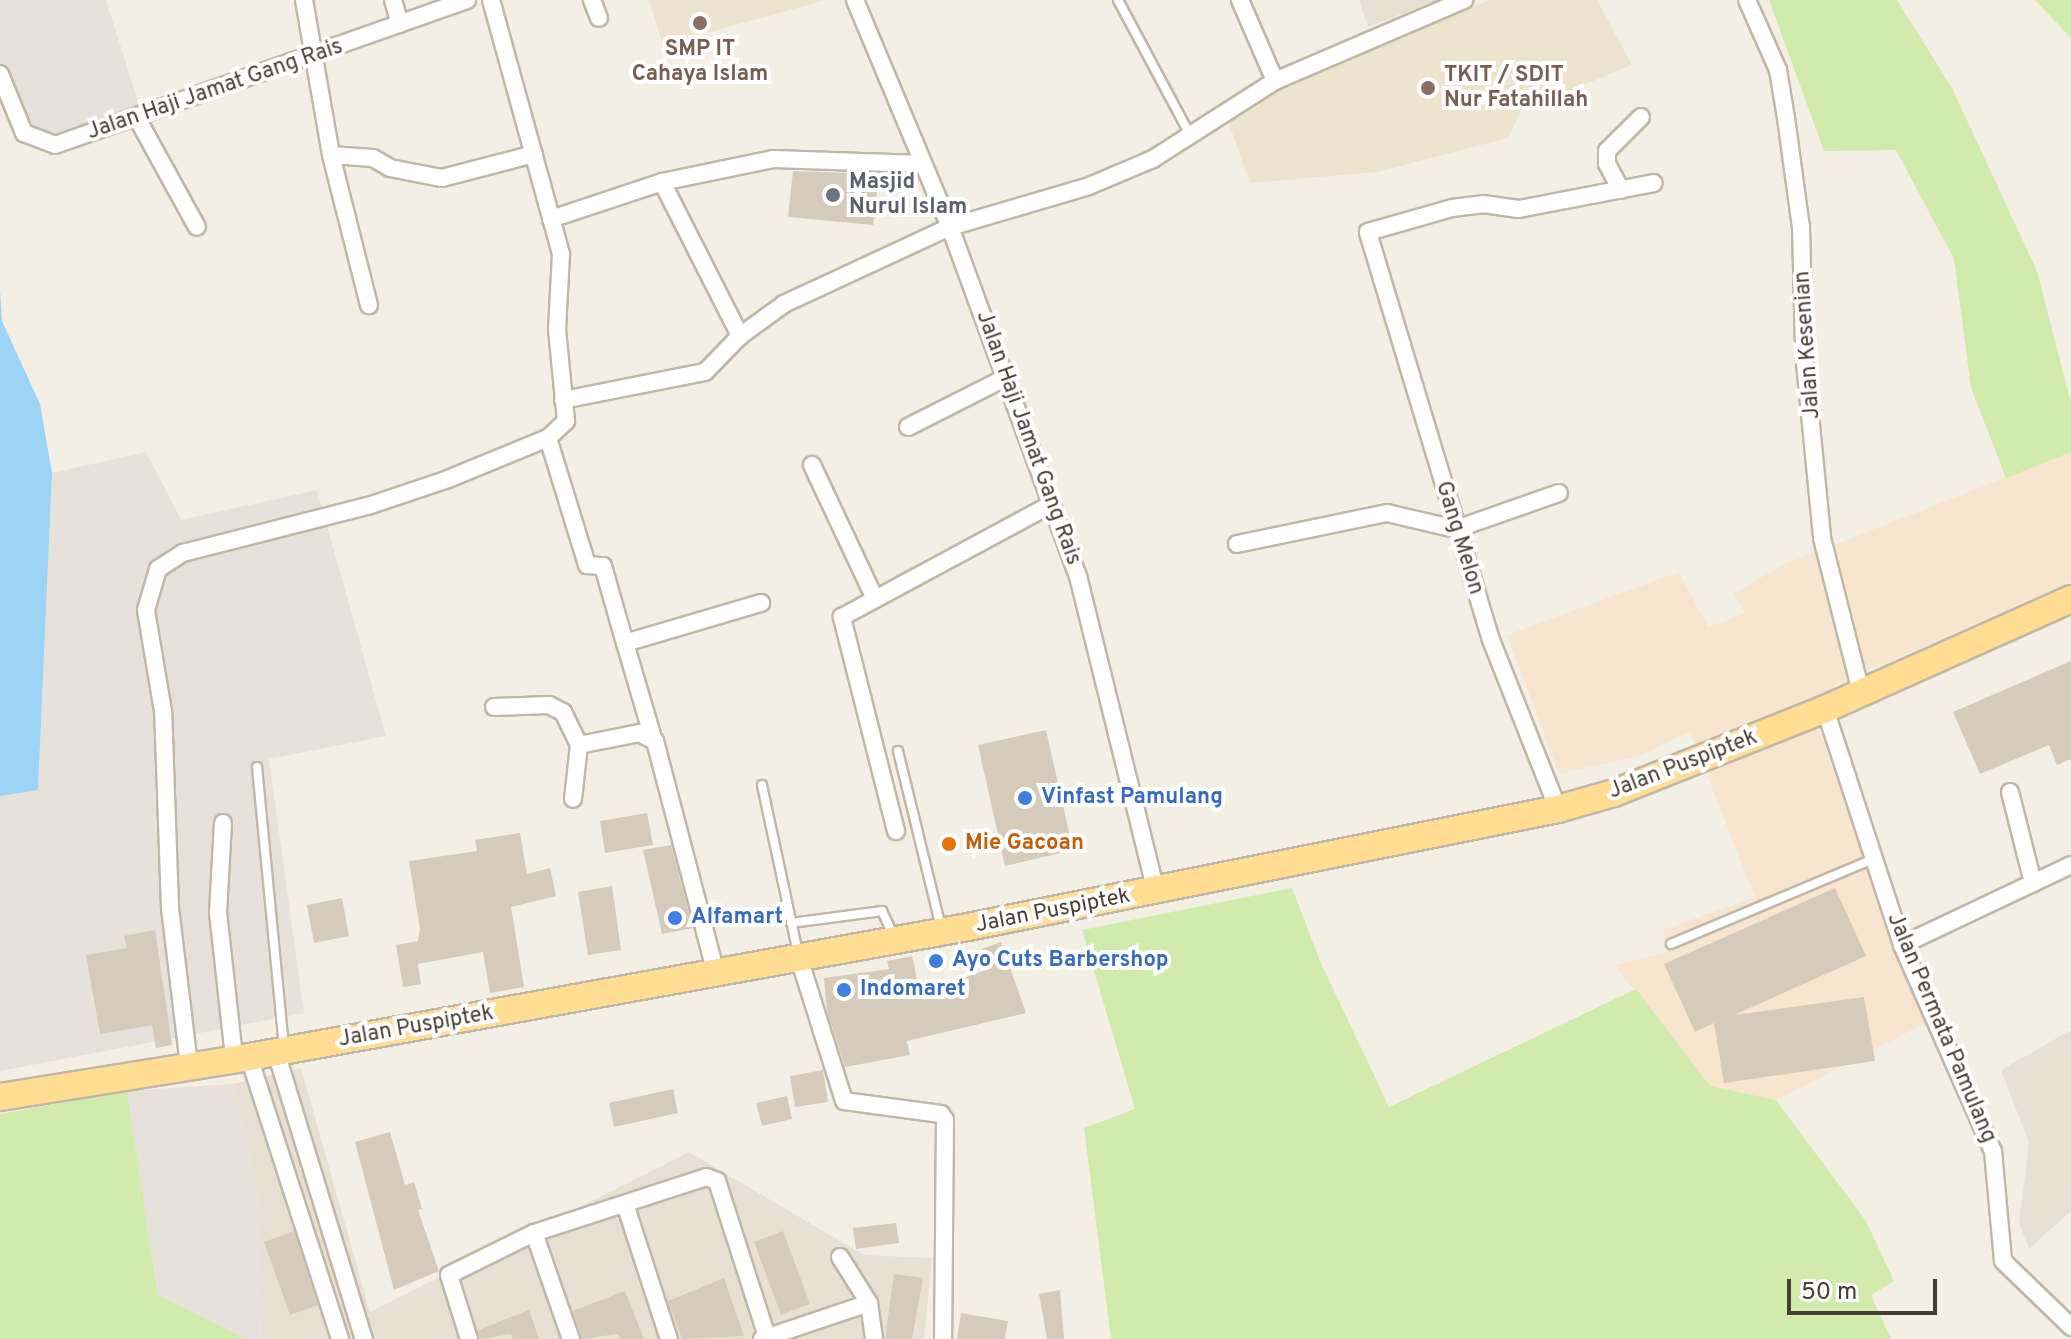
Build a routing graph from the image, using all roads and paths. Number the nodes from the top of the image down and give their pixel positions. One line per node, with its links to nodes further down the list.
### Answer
1 (304, 0): 14 (street)
2 (393, 0): 13 (street)
3 (467, 0): 13 (street, Jalan Haji Jamat Gang Rais)
4 (491, 0): 20 (street)
5 (592, 0): 12 (street)
6 (855, 0): 22 (street, Jalan Haji Jamat Gang Rais)
7 (1118, 0): 19 (lane)
8 (1240, 0): 16 (street)
9 (1464, 0): 11 (street)
10 (1747, 0): 44 (street, Jalan Kesenian)
11 (1417, 10): 16 (street)
12 (599, 18)
13 (400, 24): 14 (street, Jalan Haji Jamat Gang Rais)
14 (315, 55): 18 (street, Jalan Haji Jamat Gang Rais); 21 (street)
15 (0, 74): 18 (street, Jalan Haji Jamat Gang Rais)
16 (1275, 81): 19 (street)
17 (1641, 117): 25 (street)
18 (137, 118): 27 (street)
19 (1190, 135): 28 (street)
20 (534, 154): 21 (street); 26 (street)
21 (331, 155): 29 (street)
22 (923, 164): 23 (street); 28 (street, Jalan Haji Jamat Gang Rais)
23 (662, 182): 26 (street); 30 (street)
24 (1654, 183): 25 (street)
25 (1621, 190): 38 (street, Gang Melon)
26 (551, 219): 32 (street)
27 (197, 227)
28 (950, 227): 30 (street); 31 (street, Jalan Haji Jamat Gang Rais)
29 (369, 305)
30 (740, 336): 32 (street)
31 (1007, 377): 33 (street); 37 (street, Jalan Haji Jamat Gang Rais)
32 (563, 400): 34 (street)
33 (908, 427)
34 (548, 438): 43 (street); 70 (street)
35 (812, 465): 40 (street)
36 (1559, 493): 38 (street)
37 (1052, 504): 40 (street); 60 (street, Jalan Haji Jamat Gang Rais)
38 (1456, 529): 39 (street); 54 (street, Gang Melon)
39 (1237, 544)
40 (875, 599): 56 (street)
41 (2071, 599): 44 (main road, Jalan Puspiptek)
42 (761, 603): 43 (street)
43 (625, 643): 47 (street)
44 (1861, 692): 46 (main road, Jalan Puspiptek)
45 (494, 707): 48 (street)
46 (1825, 709): 54 (main road, Jalan Puspiptek); 57 (street, Jalan Permata Pamulang)
47 (652, 735): 48 (street); 67 (street)
48 (579, 745): 53 (street)
49 (898, 751): 62 (lane)
50 (257, 767): 68 (lane)
51 (762, 785): 61 (lane)
52 (2010, 792): 59 (street)
53 (573, 799)
54 (1558, 809): 60 (main road, Jalan Puspiptek)
55 (223, 823): 69 (street)
56 (896, 831)
57 (1873, 859): 64 (lane); 65 (street, Jalan Permata Pamulang)
58 (2071, 865): 59 (street)
59 (2033, 883): 65 (street)
60 (1156, 891): 62 (main road, Jalan Puspiptek)
61 (791, 923): 63 (lane); 66 (lane)
62 (942, 932): 63 (main road, Jalan Puspiptek)
63 (894, 941): 66 (main road, Jalan Puspiptek)
64 (1671, 944)
65 (1902, 945): 78 (street, Jalan Permata Pamulang)
66 (799, 958): 67 (main road, Jalan Puspiptek); 86 (street)
67 (716, 973): 68 (main road, Jalan Puspiptek)
68 (280, 1052): 69 (main road, Jalan Puspiptek); 75 (street)
69 (242, 1057): 70 (main road, Jalan Puspiptek); 76 (street)
70 (189, 1065): 71 (main road, Jalan Puspiptek)
71 (0, 1097)
72 (626, 1207): 73 (street); 79 (street); 84 (street)
73 (534, 1233): 82 (street); 83 (street)
74 (840, 1257): 77 (street)
75 (348, 1286): 76 (street); 81 (street)
76 (326, 1295): 80 (street)
77 (869, 1303): 79 (street); 85 (street)
78 (2071, 1327)
79 (764, 1338)
80 (340, 1339)
81 (364, 1339)
82 (469, 1339)
83 (571, 1339)
84 (669, 1339)
85 (874, 1339)
86 (943, 1339)

